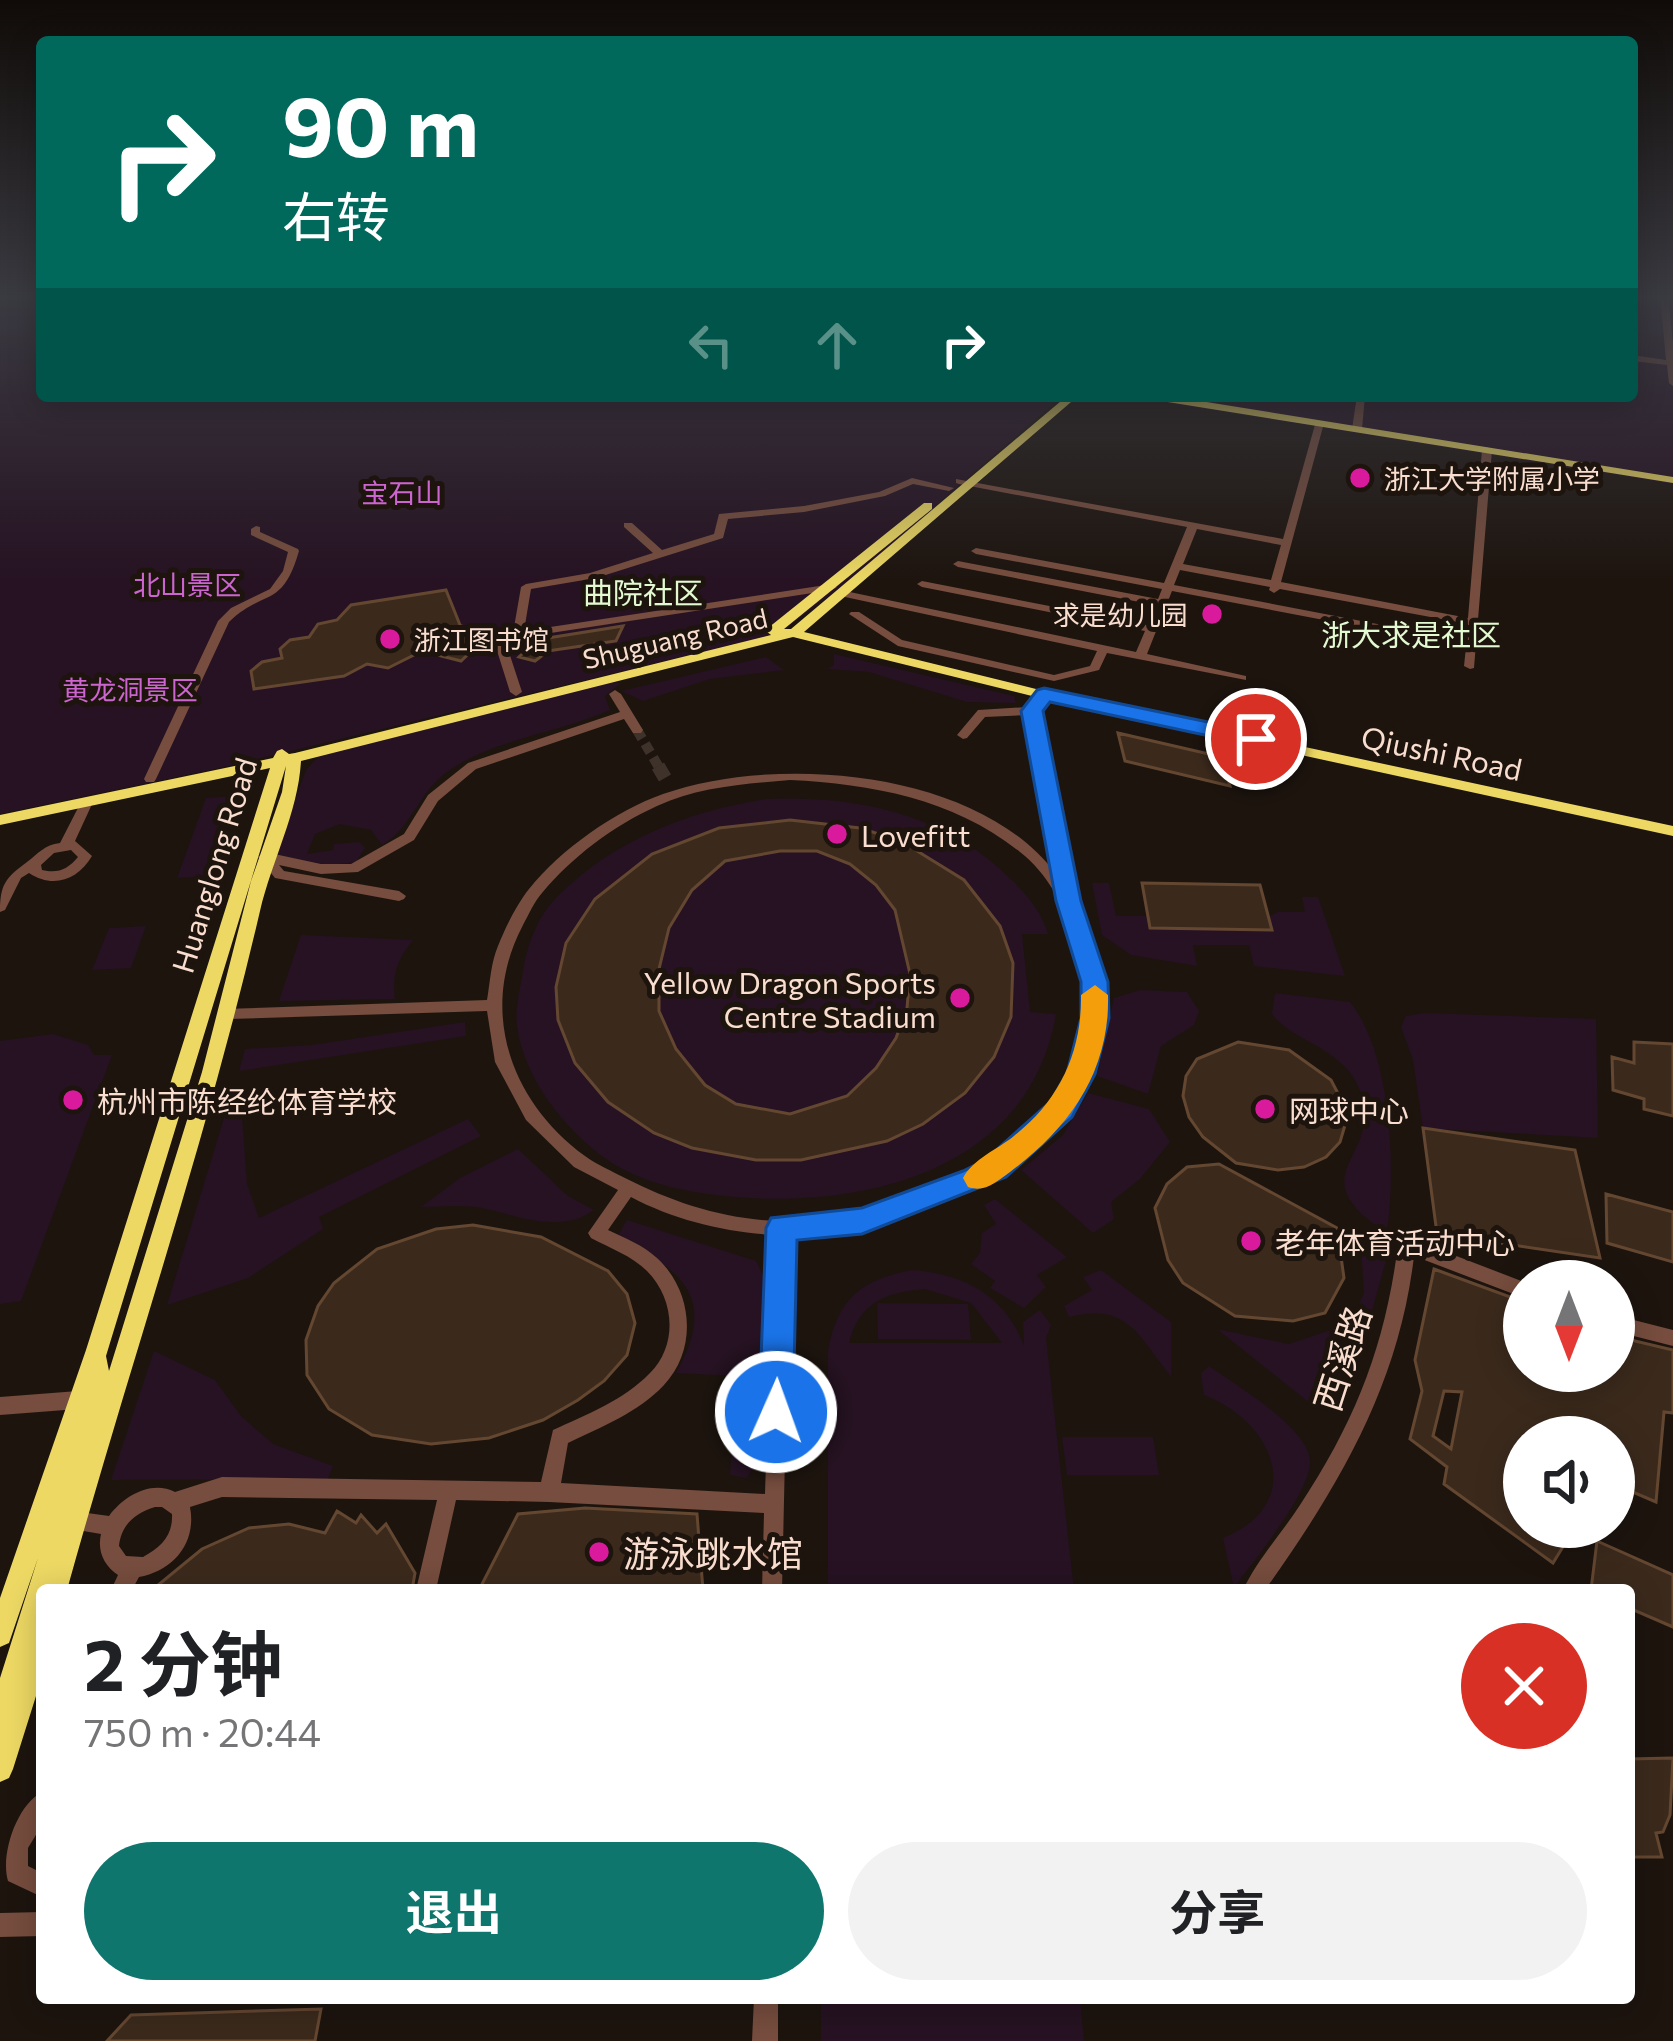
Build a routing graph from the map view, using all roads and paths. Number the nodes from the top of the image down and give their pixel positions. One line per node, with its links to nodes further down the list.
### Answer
1 (1048, 402): 9 (main road, Shuguang Road)
2 (1065, 402): 9 (main road, Shuguang Road)
3 (1187, 402): 5 (main road)
4 (1360, 402): 6 (street)
5 (1319, 423): 6 (main road); 13 (street)
6 (1357, 429): 7 (main road)
7 (1487, 450): 8 (main road); 25 (street)
8 (1673, 480)
9 (960, 484): 11 (street); 15 (street); 21 (main road, Shuguang Road); 21 (main road, Shuguang Road)
10 (628, 525): 15 (street)
11 (1193, 526): 13 (street); 17 (street)
12 (256, 529): 42 (street)
13 (1287, 543): 19 (street)
14 (976, 550): 20 (street)
15 (659, 554): 28 (street)
16 (958, 564): 22 (street)
17 (1178, 566): 19 (street); 20 (street)
18 (922, 584): 26 (street)
19 (1276, 584): 23 (street); 25 (street)
20 (1168, 589): 22 (street); 23 (street)
21 (839, 590): 27 (main road, Shuguang Road); 28 (street); 30 (street)
22 (1163, 603): 26 (street)
23 (1270, 605): 29 (street)
24 (855, 614): 30 (street)
25 (1474, 622): 29 (street)
26 (1152, 629): 31 (street)
27 (786, 631): 34 (main road, Shuguang Road); 36 (main road, Qiushi Road); 41 (main road, Shuguang Road)
28 (518, 635): 34 (street)
29 (1472, 645): 32 (street)
30 (1103, 649): 31 (street)
31 (1140, 657): 33 (street)
32 (1470, 666)
33 (1242, 678)
34 (516, 692): 41 (main road, Shuguang Road)
35 (615, 694): 38 (street)
36 (1044, 695): 37 (street); 45 (main road, Qiushi Road)
37 (1032, 711): 40 (street); 50 (street)
38 (627, 714): 39 (street); 47 (street)
39 (637, 730)
40 (963, 735)
41 (286, 756): 42 (main road, Shuguang Road); 43 (main road, Shuguang Road); 47 (main road, Huanglong Road); 55 (main road, Huanglong Road)
42 (150, 779): 44 (main road, Shuguang Road)
43 (87, 802): 44 (main road, Shuguang Road); 46 (street)
44 (0, 816)
45 (1673, 831)
46 (66, 845): 48 (street); 48 (street)
47 (266, 857): 49 (street); 53 (main road, Huanglong Road)
48 (34, 864): 51 (street)
49 (399, 896)
50 (1068, 901): 52 (street); 57 (street)
51 (0, 907)
52 (493, 1005): 53 (street); 56 (street)
53 (228, 1013): 54 (main road, Huanglong Road)
54 (213, 1066): 55 (main road); 68 (main road, Huanglong Road)
55 (184, 1069): 61 (main road, Huanglong Road)
56 (628, 1190): 57 (street); 65 (street)
57 (782, 1228): 67 (street)
58 (1503, 1282): 76 (street, 西溪路)
59 (1635, 1328): 60 (street)
60 (1673, 1338)
61 (97, 1351): 62 (main road, Huanglong Road); 71 (main road)
62 (78, 1400): 63 (street); 78 (main road, Huanglong Road)
63 (0, 1406)
64 (448, 1490): 65 (street); 66 (street); 74 (street)
65 (549, 1492): 67 (street)
66 (175, 1502): 69 (street); 70 (street)
67 (773, 1504): 75 (street)
68 (73, 1521): 69 (street); 72 (main road, Huanglong Road)
69 (113, 1526): 70 (street)
70 (132, 1569): 73 (street)
71 (42, 1584)
72 (57, 1584)
73 (124, 1584)
74 (427, 1584)
75 (772, 1584)
76 (1257, 1584)
77 (36, 1604): 80 (main road)
78 (0, 1634)
79 (36, 1656): 81 (main road)
80 (0, 1719)
81 (0, 1769)
82 (36, 1813): 83 (street)
83 (36, 1882)
84 (36, 1924): 85 (street)
85 (0, 1925)
86 (766, 2004): 87 (street)
87 (765, 2041)

